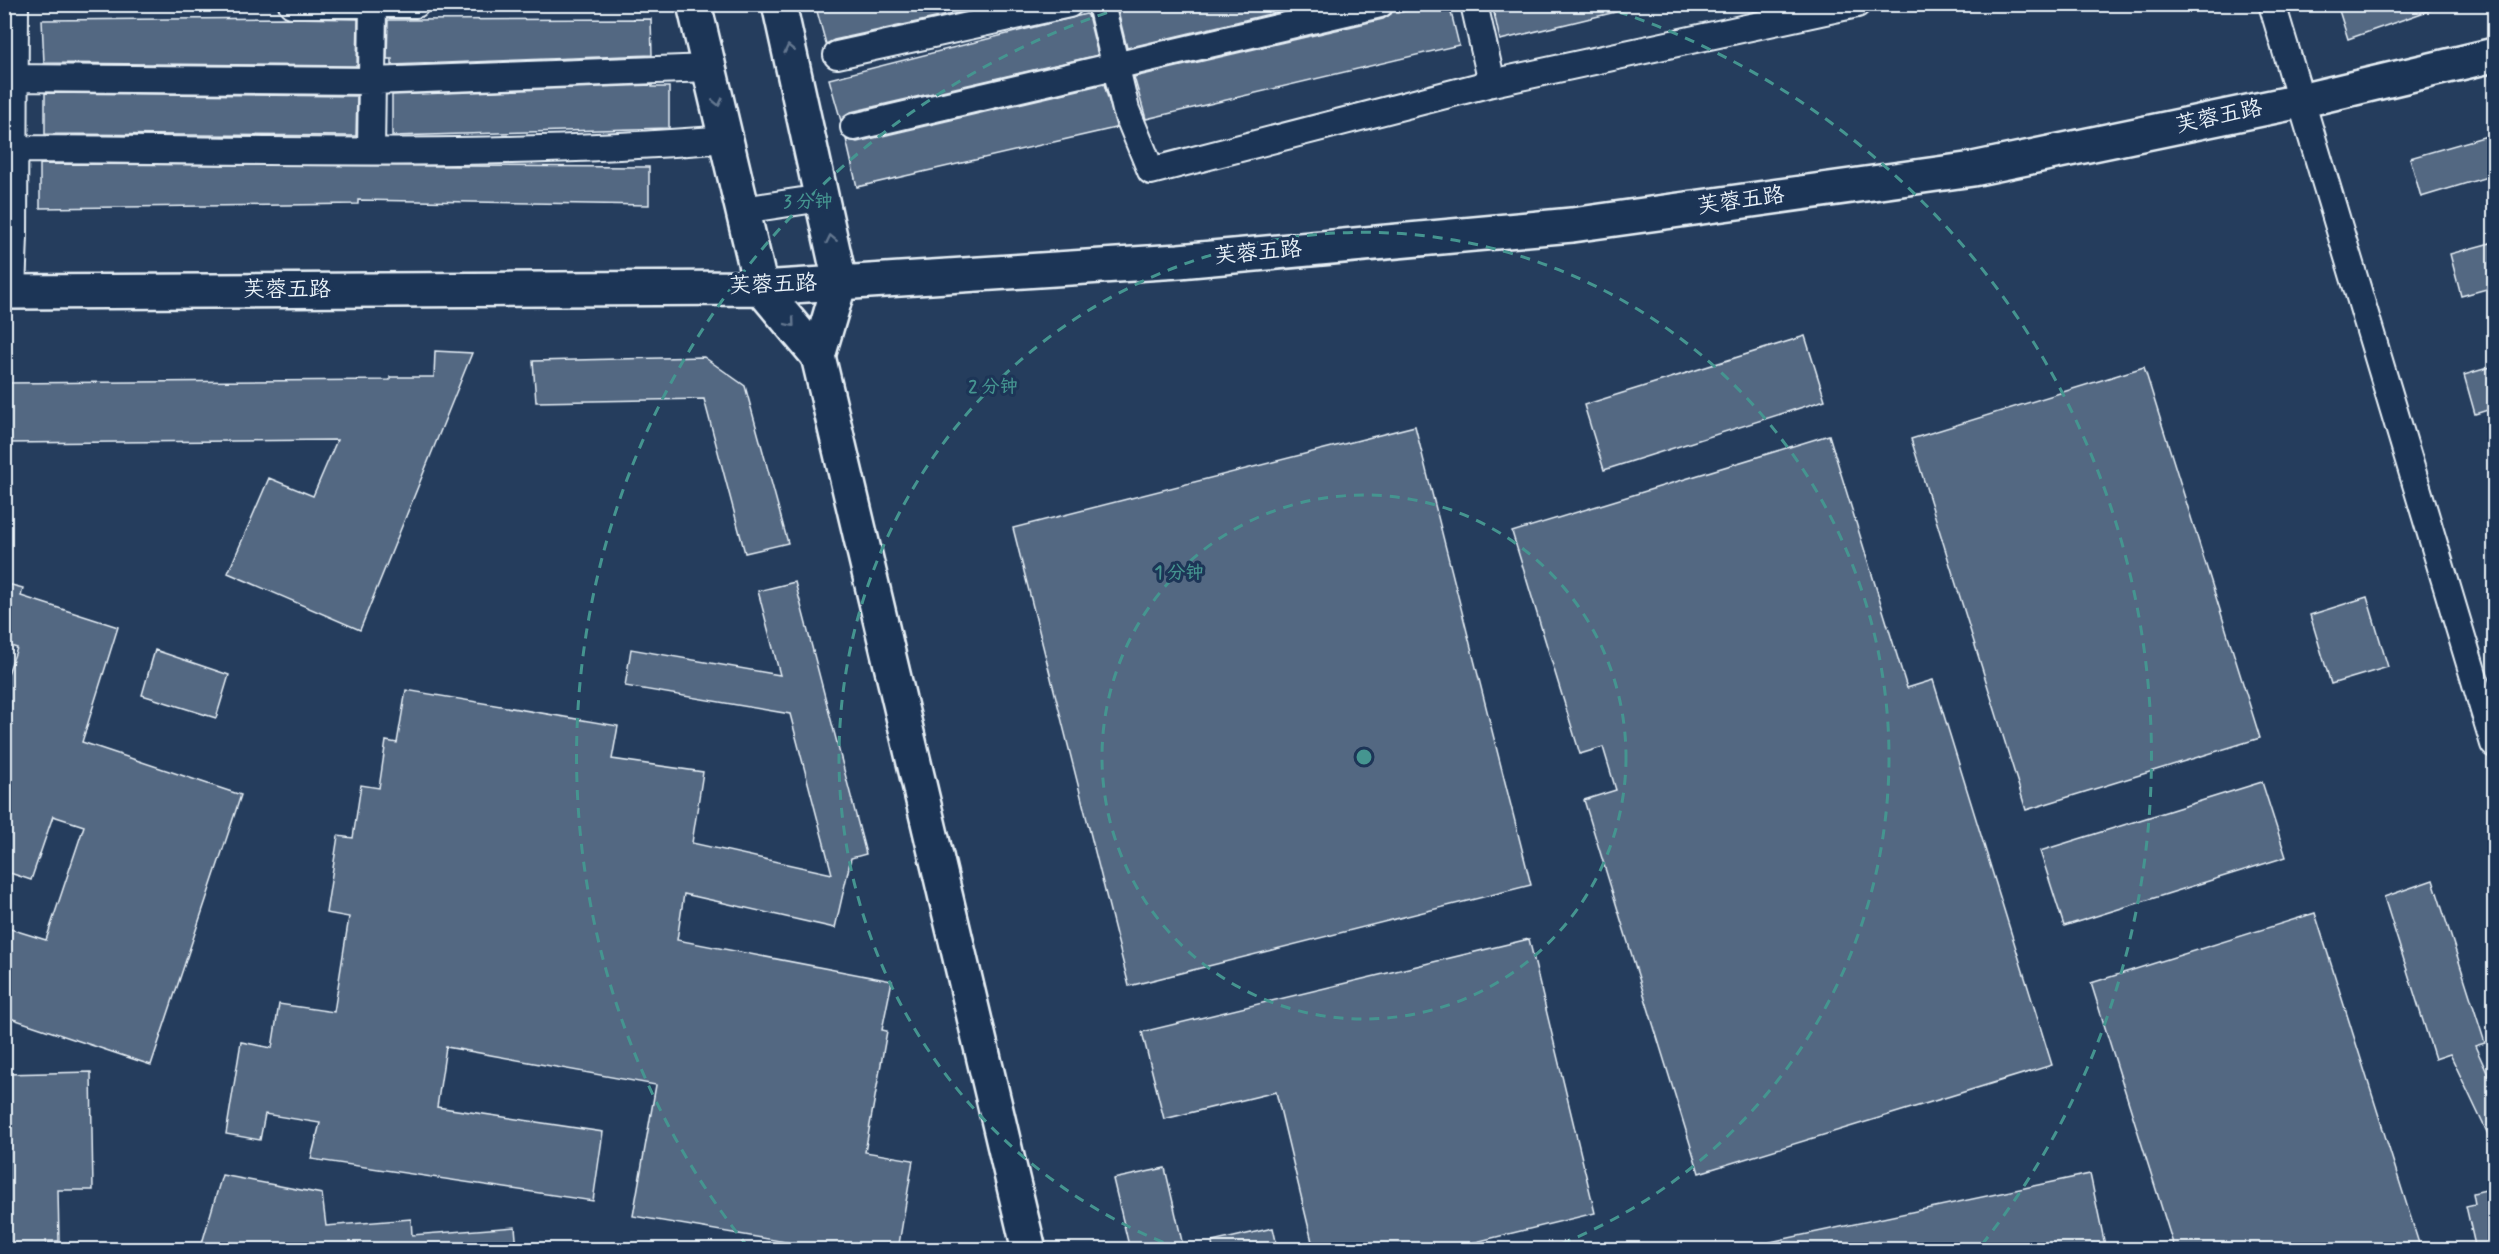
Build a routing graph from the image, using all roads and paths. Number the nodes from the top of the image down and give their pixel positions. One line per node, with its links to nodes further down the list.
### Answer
1 (15, 4): 17 (street)
2 (291, 4): 12 (street)
3 (416, 4): 12 (street)
4 (694, 4): 16 (street)
5 (779, 4): 25 (street, one-way to 5)
6 (1068, 4): 13 (street)
7 (1101, 4): 15 (street)
8 (1380, 4): 15 (street)
9 (1474, 4): 19 (street)
10 (1857, 4): 19 (street)
11 (2272, 4): 20 (street)
12 (373, 5): 18 (street)
13 (837, 55)
14 (2494, 55): 20 (street, 芙蓉五路)
15 (1116, 66): 19 (street); 21 (street)
16 (709, 68): 18 (street); 22 (street, one-way to 22)
17 (10, 78): 18 (street); 23 (street)
18 (372, 81): 24 (street)
19 (1492, 83)
20 (2300, 100): 27 (street, 芙蓉五路); 31 (street)
21 (854, 128)
22 (726, 139): 24 (street); 26 (street)
23 (9, 148): 24 (street); 29 (street)
24 (372, 151)
25 (822, 198): 26 (street); 27 (street, one-way to 25)
26 (743, 210): 28 (street)
27 (840, 282): 28 (street, 芙蓉五路); 30 (street)
28 (761, 288): 29 (street, 芙蓉五路); 30 (street, one-way to 30)
29 (8, 292)
30 (818, 356): 32 (street)
31 (2494, 744)
32 (1029, 1250)

